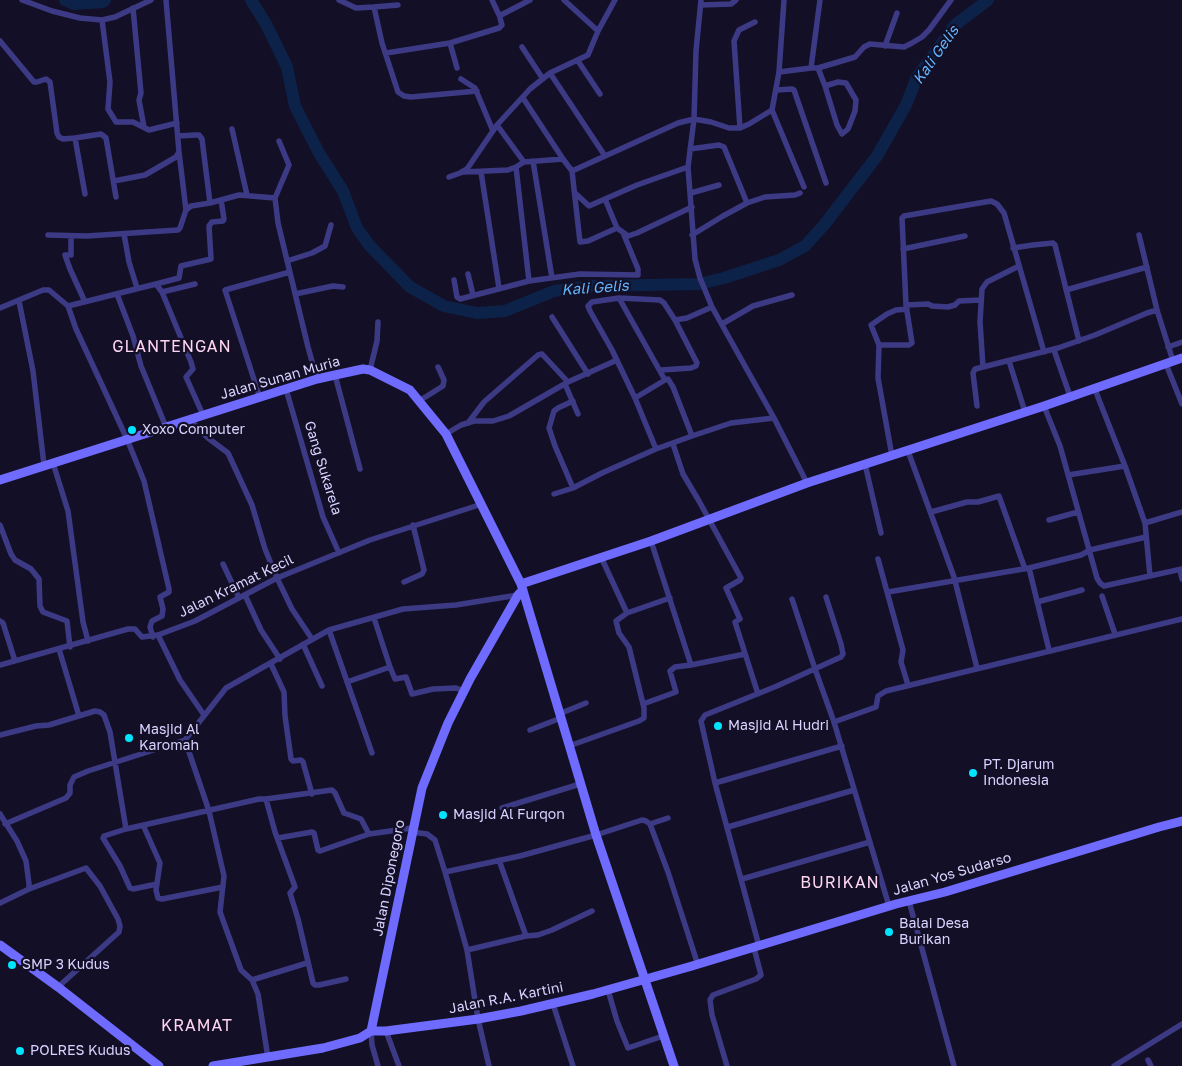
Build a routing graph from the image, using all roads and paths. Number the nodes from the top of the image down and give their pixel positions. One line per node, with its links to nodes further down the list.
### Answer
1 (22, 0): 19 (street)
2 (151, 0): 16 (street)
3 (166, 0): 41 (street)
4 (339, 0): 15 (street)
5 (492, 0): 18 (street)
6 (530, 0): 18 (street)
7 (564, 0): 21 (street)
8 (615, 0): 21 (street)
9 (736, 0): 13 (street)
10 (784, 0): 30 (street)
11 (820, 0): 29 (street)
12 (951, 0): 24 (street)
13 (701, 2): 40 (street)
14 (398, 5): 15 (street)
15 (374, 7): 26 (street)
16 (133, 8): 19 (street); 43 (street)
17 (896, 13): 24 (street)
18 (500, 16): 23 (street)
19 (102, 20): 43 (street)
20 (755, 22): 44 (street)
21 (598, 31): 27 (street)
22 (0, 41): 48 (street)
23 (450, 43): 26 (street); 28 (street)
24 (885, 46): 29 (street)
25 (522, 47): 33 (street)
26 (386, 53): 36 (street)
27 (578, 61): 31 (street); 37 (street)
28 (457, 68)
29 (815, 68): 30 (street); 34 (street)
30 (779, 72): 35 (street)
31 (550, 73): 33 (street); 52 (street)
32 (461, 79): 36 (street)
33 (543, 79): 38 (street)
34 (825, 86): 34 (street)
35 (776, 90): 39 (street); 63 (street)
36 (477, 91): 46 (street)
37 (600, 94)
38 (523, 98): 42 (street); 53 (street)
39 (772, 110): 44 (street); 74 (street)
40 (694, 119): 44 (street); 50 (street); 52 (street)
41 (177, 123): 43 (street); 47 (street)
42 (498, 125): 46 (street); 55 (street)
43 (144, 127)
44 (740, 128)
45 (232, 129): 68 (street)
46 (493, 131): 59 (street)
47 (178, 136): 51 (street); 73 (street)
48 (75, 138): 62 (street); 67 (street)
49 (279, 141): 70 (street)
50 (690, 149): 57 (street); 74 (street)
51 (179, 152): 62 (street); 76 (street)
52 (605, 156): 58 (street)
53 (563, 159): 54 (street); 58 (street)
54 (533, 161): 55 (street); 93 (street)
55 (524, 162): 56 (street)
56 (516, 167): 60 (street); 95 (street)
57 (688, 167): 66 (street); 71 (street)
58 (572, 171): 65 (street)
59 (463, 172): 60 (street); 61 (street)
60 (481, 172): 100 (street)
61 (449, 177)
62 (114, 181): 69 (street)
63 (826, 183)
64 (719, 185): 66 (street)
65 (575, 193): 71 (street); 78 (street)
66 (691, 193): 75 (street)
67 (85, 194)
68 (247, 195): 70 (street); 72 (street)
69 (116, 197)
70 (275, 198): 88 (street)
71 (605, 199): 78 (street)
72 (221, 200): 73 (street); 96 (street)
73 (210, 203): 76 (street)
74 (747, 203): 81 (street)
75 (692, 207): 80 (street); 81 (street)
76 (186, 210): 79 (street)
77 (331, 224): 88 (street)
78 (617, 228): 80 (street)
79 (124, 234): 83 (street); 99 (street)
80 (624, 235): 93 (street)
81 (692, 235): 112 (street)
82 (48, 236): 83 (street)
83 (71, 236): 110 (street)
84 (965, 236): 87 (street)
85 (1139, 236): 90 (street)
86 (1013, 248): 87 (street); 89 (street); 101 (street)
87 (903, 249): 113 (street)
88 (287, 261): 91 (street)
89 (1019, 266): 108 (street); 125 (street)
90 (1147, 266): 101 (street); 115 (street)
91 (290, 272): 104 (street); 141 (street)
92 (468, 274): 105 (street)
93 (552, 278): 95 (street)
94 (454, 280): 105 (street)
95 (529, 281): 100 (street)
96 (156, 284): 99 (street); 102 (street)
97 (196, 284): 102 (street)
98 (343, 287): 104 (street)
99 (137, 288): 103 (street)
100 (499, 288): 105 (street)
101 (1066, 290): 120 (street)
102 (162, 292): 150 (street)
103 (117, 294): 110 (street); 154 (street)
104 (295, 294): 135 (street)
105 (473, 295)
106 (792, 295): 119 (street)
107 (619, 298): 117 (street); 126 (street); 132 (street)
108 (980, 300): 113 (street); 130 (street)
109 (19, 301): 111 (street); 114 (street); 162 (street)
110 (85, 302): 111 (street)
111 (68, 306): 157 (street)
112 (712, 307): 117 (street); 119 (street)
113 (906, 307): 122 (street); 122 (street)
114 (0, 308)
115 (1157, 310): 120 (street); 123 (street)
116 (552, 317): 133 (street)
117 (675, 320): 132 (street)
118 (378, 322): 131 (street)
119 (722, 324): 151 (street)
120 (1078, 341): 124 (street)
121 (1182, 342): 123 (street)
122 (879, 345): 161 (street)
123 (1168, 348): 128 (street)
124 (1054, 350): 125 (street); 140 (street)
125 (1044, 352): 127 (street)
126 (617, 360): 133 (street); 142 (street)
127 (1009, 361): 130 (street); 148 (street)
128 (1177, 361): 138 (main road); 145 (street)
129 (438, 367): 143 (street)
130 (983, 367): 146 (street)
131 (370, 370): 134 (main road, Jalan Sunan Muria); 143 (main road)
132 (661, 370): 136 (street)
133 (588, 374): 137 (street)
134 (335, 375): 135 (main road, Jalan Sunan Muria); 165 (street)
135 (317, 379): 139 (main road, Jalan Sunan Muria)
136 (665, 380): 142 (street); 156 (street)
137 (567, 383): 144 (street); 153 (street); 153 (street)
138 (1094, 388): 140 (main road); 164 (street)
139 (286, 389): 141 (main road, Jalan Sunan Muria); 184 (street, Gang Sukarela)
140 (1070, 396): 147 (main road)
141 (260, 398): 150 (main road, Jalan Sunan Muria)
142 (635, 398): 159 (street)
143 (419, 401): 155 (main road)
144 (572, 401): 149 (street); 169 (street)
145 (1182, 404)
146 (977, 406)
147 (1044, 406): 148 (main road); 166 (street)
148 (1026, 412): 160 (main road)
149 (578, 414)
150 (203, 415): 152 (main road, Jalan Sunan Muria)
151 (774, 418): 156 (street); 168 (street)
152 (190, 420): 154 (main road, Jalan Sunan Muria); 191 (street)
153 (468, 423): 155 (street)
154 (166, 427): 157 (main road, Jalan Sunan Muria)
155 (446, 434): 171 (main road)
156 (692, 436): 158 (street)
157 (127, 439): 162 (main road, Jalan Sunan Muria); 210 (street)
158 (673, 444): 159 (street); 175 (street)
159 (656, 449): 169 (street)
160 (908, 451): 161 (main road); 172 (street)
161 (892, 456): 163 (main road)
162 (48, 464): 167 (main road, Jalan Sunan Muria); 212 (street)
163 (865, 464): 168 (main road); 180 (street)
164 (1126, 466): 166 (street); 177 (street)
165 (360, 469)
166 (1068, 476): 173 (street)
167 (0, 480)
168 (807, 483): 175 (main road)
169 (572, 488): 170 (street)
170 (554, 494)
171 (482, 504): 179 (street, Jalan Kramat Kecil); 195 (main road)
172 (930, 512): 188 (street); 193 (street)
173 (1078, 512): 176 (street); 183 (street)
174 (1182, 512): 177 (street)
175 (709, 519): 182 (main road); 217 (street)
176 (1049, 520)
177 (1145, 524): 181 (street)
178 (0, 525): 214 (street)
179 (413, 525): 184 (street, Jalan Kramat Kecil); 194 (street)
180 (882, 533)
181 (1146, 537): 183 (street); 190 (street)
182 (651, 541): 185 (main road); 201 (street)
183 (1090, 550): 188 (street); 190 (street)
184 (339, 554): 191 (street, Jalan Kramat Kecil)
185 (601, 557): 195 (main road); 204 (street)
186 (878, 559): 197 (street)
187 (224, 564): 198 (street)
188 (1027, 569): 193 (street); 203 (street)
189 (1181, 570): 190 (street); 192 (street)
190 (1150, 576)
191 (277, 578): 198 (street, Jalan Kramat Kecil); 211 (street)
192 (1182, 579)
193 (955, 580): 197 (street); 224 (street)
194 (404, 582)
195 (521, 590): 205 (street); 229 (main road, Jalan Diponegoro); 235 (main road)
196 (1082, 590): 203 (street)
197 (888, 592): 228 (street)
198 (242, 596): 210 (street, Jalan Kramat Kecil); 218 (street)
199 (1102, 596): 209 (street)
200 (826, 597): 225 (street)
201 (670, 598): 204 (street); 222 (street)
202 (792, 599): 225 (street)
203 (1037, 602): 216 (street)
204 (627, 613): 232 (street)
205 (374, 618): 208 (street); 223 (street)
206 (1182, 619): 209 (street)
207 (0, 621): 219 (street)
208 (329, 630): 211 (street); 226 (street)
209 (1115, 634): 216 (street)
210 (156, 636): 212 (street); 233 (street)
211 (312, 639): 213 (street)
212 (88, 641): 214 (street)
213 (303, 644): 218 (street); 227 (street)
214 (70, 647): 215 (street)
215 (59, 649): 219 (street); 234 (street)
216 (1049, 650): 224 (street)
217 (745, 654): 222 (street); 230 (street)
218 (280, 659): 220 (street)
219 (16, 661): 221 (street)
220 (271, 664): 233 (street); 247 (street)
221 (0, 665)
222 (692, 665): 232 (street)
223 (390, 667): 226 (street); 229 (street)
224 (977, 668): 228 (street)
225 (815, 669): 230 (street); 236 (street)
226 (347, 682): 242 (street)
227 (322, 686)
228 (908, 686): 236 (street)
229 (464, 692): 259 (main road, Jalan Diponegoro)
230 (758, 694): 244 (street)
231 (586, 703): 235 (street)
232 (643, 704): 240 (street)
233 (204, 715): 239 (street)
234 (79, 716): 238 (street); 243 (street)
235 (560, 716): 237 (street); 240 (main road)
236 (834, 722): 241 (street)
237 (530, 730)
238 (0, 735)
239 (185, 740): 243 (street); 250 (street)
240 (569, 746): 245 (main road)
241 (842, 746): 244 (street); 246 (street)
242 (372, 753)
243 (116, 761): 254 (street); 258 (street)
244 (716, 783): 257 (street)
245 (580, 784): 249 (street); 261 (main road)
246 (854, 790): 257 (street); 263 (street)
247 (312, 794): 248 (street); 260 (street)
248 (266, 799): 250 (street); 262 (street)
249 (502, 808)
250 (209, 812): 256 (street); 268 (street)
251 (0, 814): 254 (street)
252 (668, 818): 255 (street)
253 (1182, 822): 270 (main road, Jalan Yos Sudarso)
254 (5, 824): 269 (street)
255 (650, 824): 261 (street); 279 (street)
256 (143, 825): 258 (street); 267 (street)
257 (728, 827): 266 (street)
258 (126, 829): 267 (street)
259 (412, 830): 260 (street); 265 (street); 288 (main road, Jalan Diponegoro)
260 (369, 834): 262 (street)
261 (596, 835): 264 (street); 282 (main road)
262 (278, 838): 278 (street)
263 (870, 842): 266 (street); 272 (street)
264 (499, 860): 265 (street); 274 (street)
265 (445, 872): 277 (street)
266 (742, 879): 276 (street)
267 (157, 884): 268 (street)
268 (223, 887): 281 (street)
269 (29, 889): 271 (street); 283 (street)
270 (909, 901): 272 (main road, Jalan Yos Sudarso); 302 (street)
271 (0, 903)
272 (889, 906): 276 (main road, Jalan Yos Sudarso)
273 (592, 910): 274 (street)
274 (526, 936): 277 (street)
275 (0, 944): 283 (main road)
276 (756, 947): 279 (main road, Jalan Yos Sudarso); 301 (street)
277 (467, 950): 286 (street)
278 (307, 964): 280 (street); 281 (street)
279 (698, 965): 282 (main road, Jalan Yos Sudarso)
280 (346, 979)
281 (252, 980): 291 (street)
282 (644, 980): 284 (main road, Jalan R.A. Kartini); 290 (main road)
283 (58, 987): 294 (main road)
284 (608, 990): 285 (main road, Jalan R.A. Kartini); 290 (street)
285 (553, 1004): 286 (main road, Jalan R.A. Kartini); 299 (street)
286 (478, 1019): 289 (main road, Jalan R.A. Kartini); 298 (street)
287 (1182, 1024): 293 (street)
288 (372, 1031): 289 (main road, Jalan R.A. Kartini); 291 (main road); 296 (street)
289 (386, 1031): 297 (street)
290 (663, 1036): 300 (main road)
291 (268, 1058): 295 (main road)
292 (1148, 1060): 303 (street)
293 (1118, 1065)
294 (159, 1066)
295 (213, 1066)
296 (378, 1066)
297 (399, 1066)
298 (489, 1066)
299 (573, 1066)
300 (674, 1066)
301 (727, 1066)
302 (954, 1066)
303 (1151, 1066)

